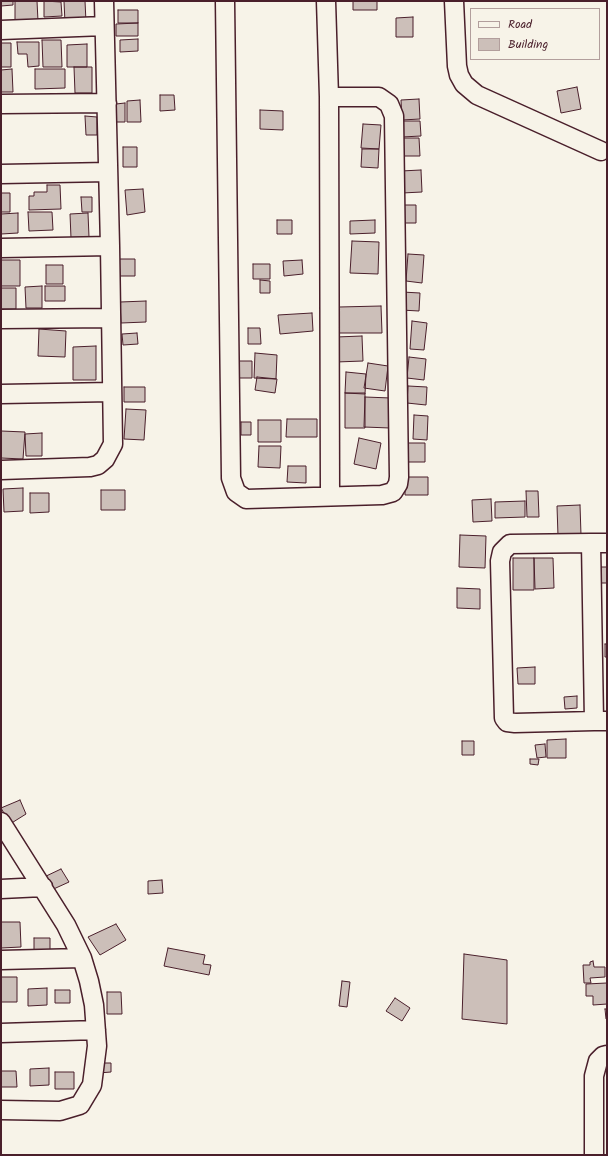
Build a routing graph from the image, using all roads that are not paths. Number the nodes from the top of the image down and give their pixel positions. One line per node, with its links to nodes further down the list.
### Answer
1 (104, 1): 5 (street)
2 (225, 1): 20 (street)
3 (326, 1): 7 (street)
4 (454, 1): 10 (street)
5 (104, 26): 6 (street); 8 (street)
6 (1, 30)
7 (328, 97): 20 (street); 20 (street)
8 (108, 103): 9 (street); 11 (street)
9 (1, 104)
10 (601, 151)
11 (108, 172): 12 (street); 13 (street)
12 (1, 174)
13 (110, 246): 14 (street); 15 (street)
14 (1, 248)
15 (110, 318): 16 (street); 17 (street)
16 (1, 319)
17 (111, 392): 18 (street); 19 (street)
18 (1, 394)
19 (1, 470)
20 (330, 495)
21 (599, 543): 22 (street); 22 (street)
22 (600, 721)
23 (1, 822): 24 (street)
24 (43, 887): 25 (street); 26 (street)
25 (1, 889)
26 (82, 958): 27 (street); 28 (street)
27 (1, 960)
28 (96, 1030): 29 (street); 31 (street)
29 (1, 1033)
30 (607, 1055): 32 (street)
31 (1, 1110)
32 (594, 1155)

